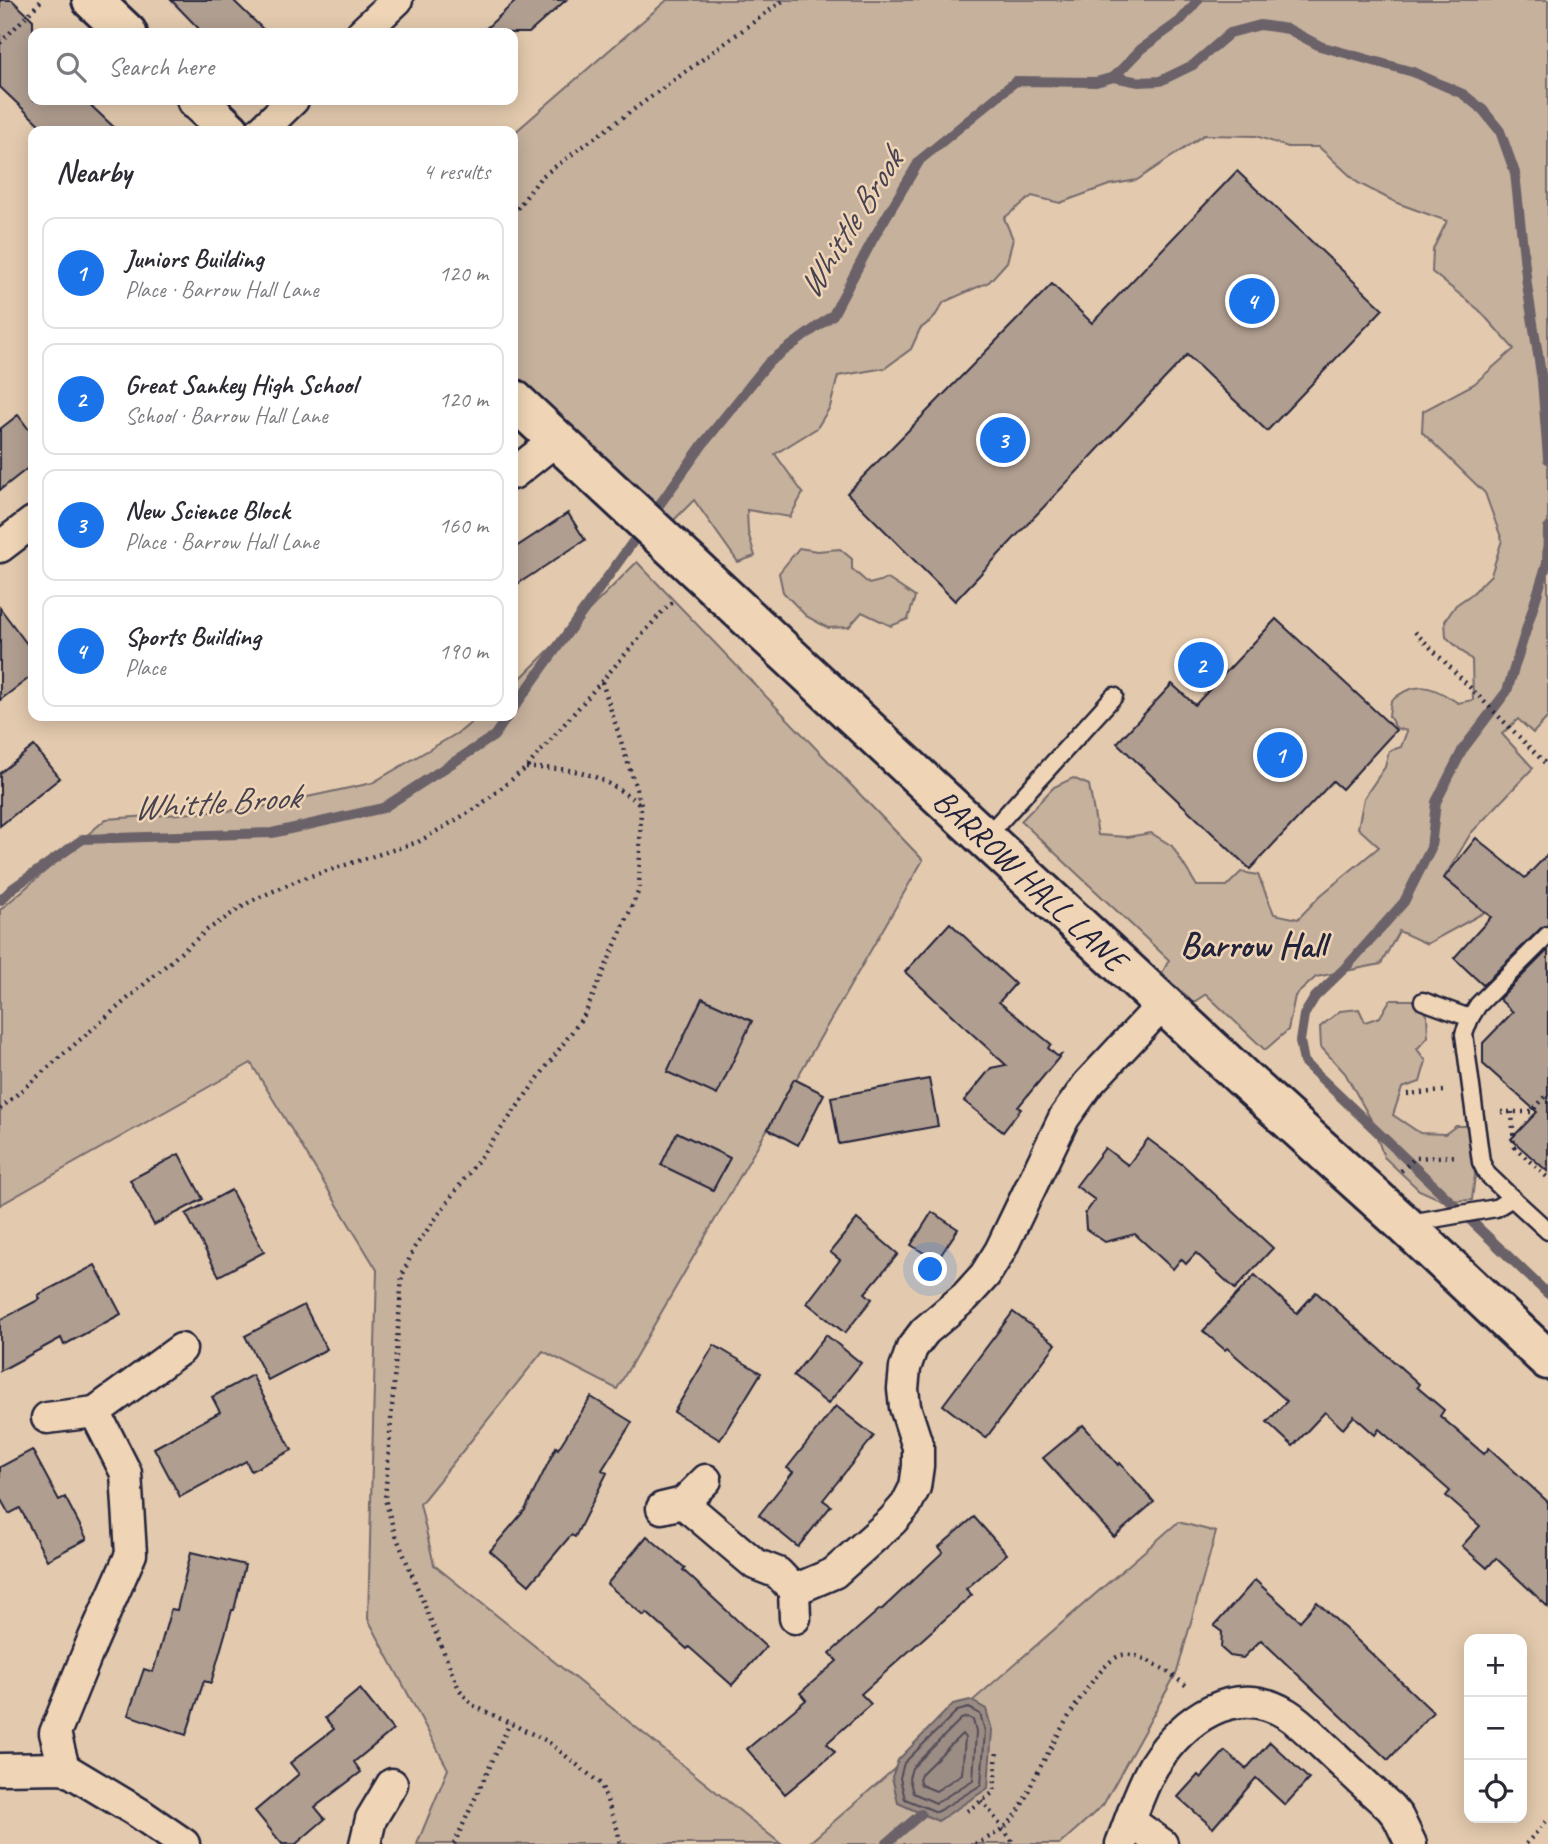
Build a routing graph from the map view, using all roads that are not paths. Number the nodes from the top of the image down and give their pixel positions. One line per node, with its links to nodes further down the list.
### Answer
1 (92, 0): 3 (street)
2 (397, 0): 4 (street)
3 (122, 28)
4 (367, 28)
5 (202, 105): 7 (street)
6 (288, 105): 8 (street)
7 (225, 126)
8 (266, 126)
9 (518, 404): 10 (street, BARROW HALL LANE)
10 (556, 440): 11 (street); 15 (street, BARROW HALL LANE)
11 (518, 470)
12 (28, 526): 13 (street)
13 (0, 547)
14 (1114, 696): 15 (lane)
15 (985, 838): 18 (street, BARROW HALL LANE)
16 (1548, 934): 19 (lane)
17 (1423, 1001): 19 (lane)
18 (1164, 1003): 21 (street, BARROW HALL LANE); 27 (street)
19 (1470, 1018): 20 (lane)
20 (1512, 1198): 21 (lane); 22 (lane)
21 (1404, 1224): 24 (street, BARROW HALL LANE)
22 (1548, 1231)
23 (181, 1349): 25 (street)
24 (1548, 1360)
25 (95, 1412): 26 (street); 28 (street)
26 (47, 1418)
27 (706, 1480)
28 (64, 1768): 29 (street); 32 (street)
29 (0, 1769)
30 (392, 1784): 33 (street)
31 (1126, 1832): 34 (street); 35 (street)
32 (184, 1844)
33 (365, 1844)
34 (1162, 1844)
35 (1411, 1844)

